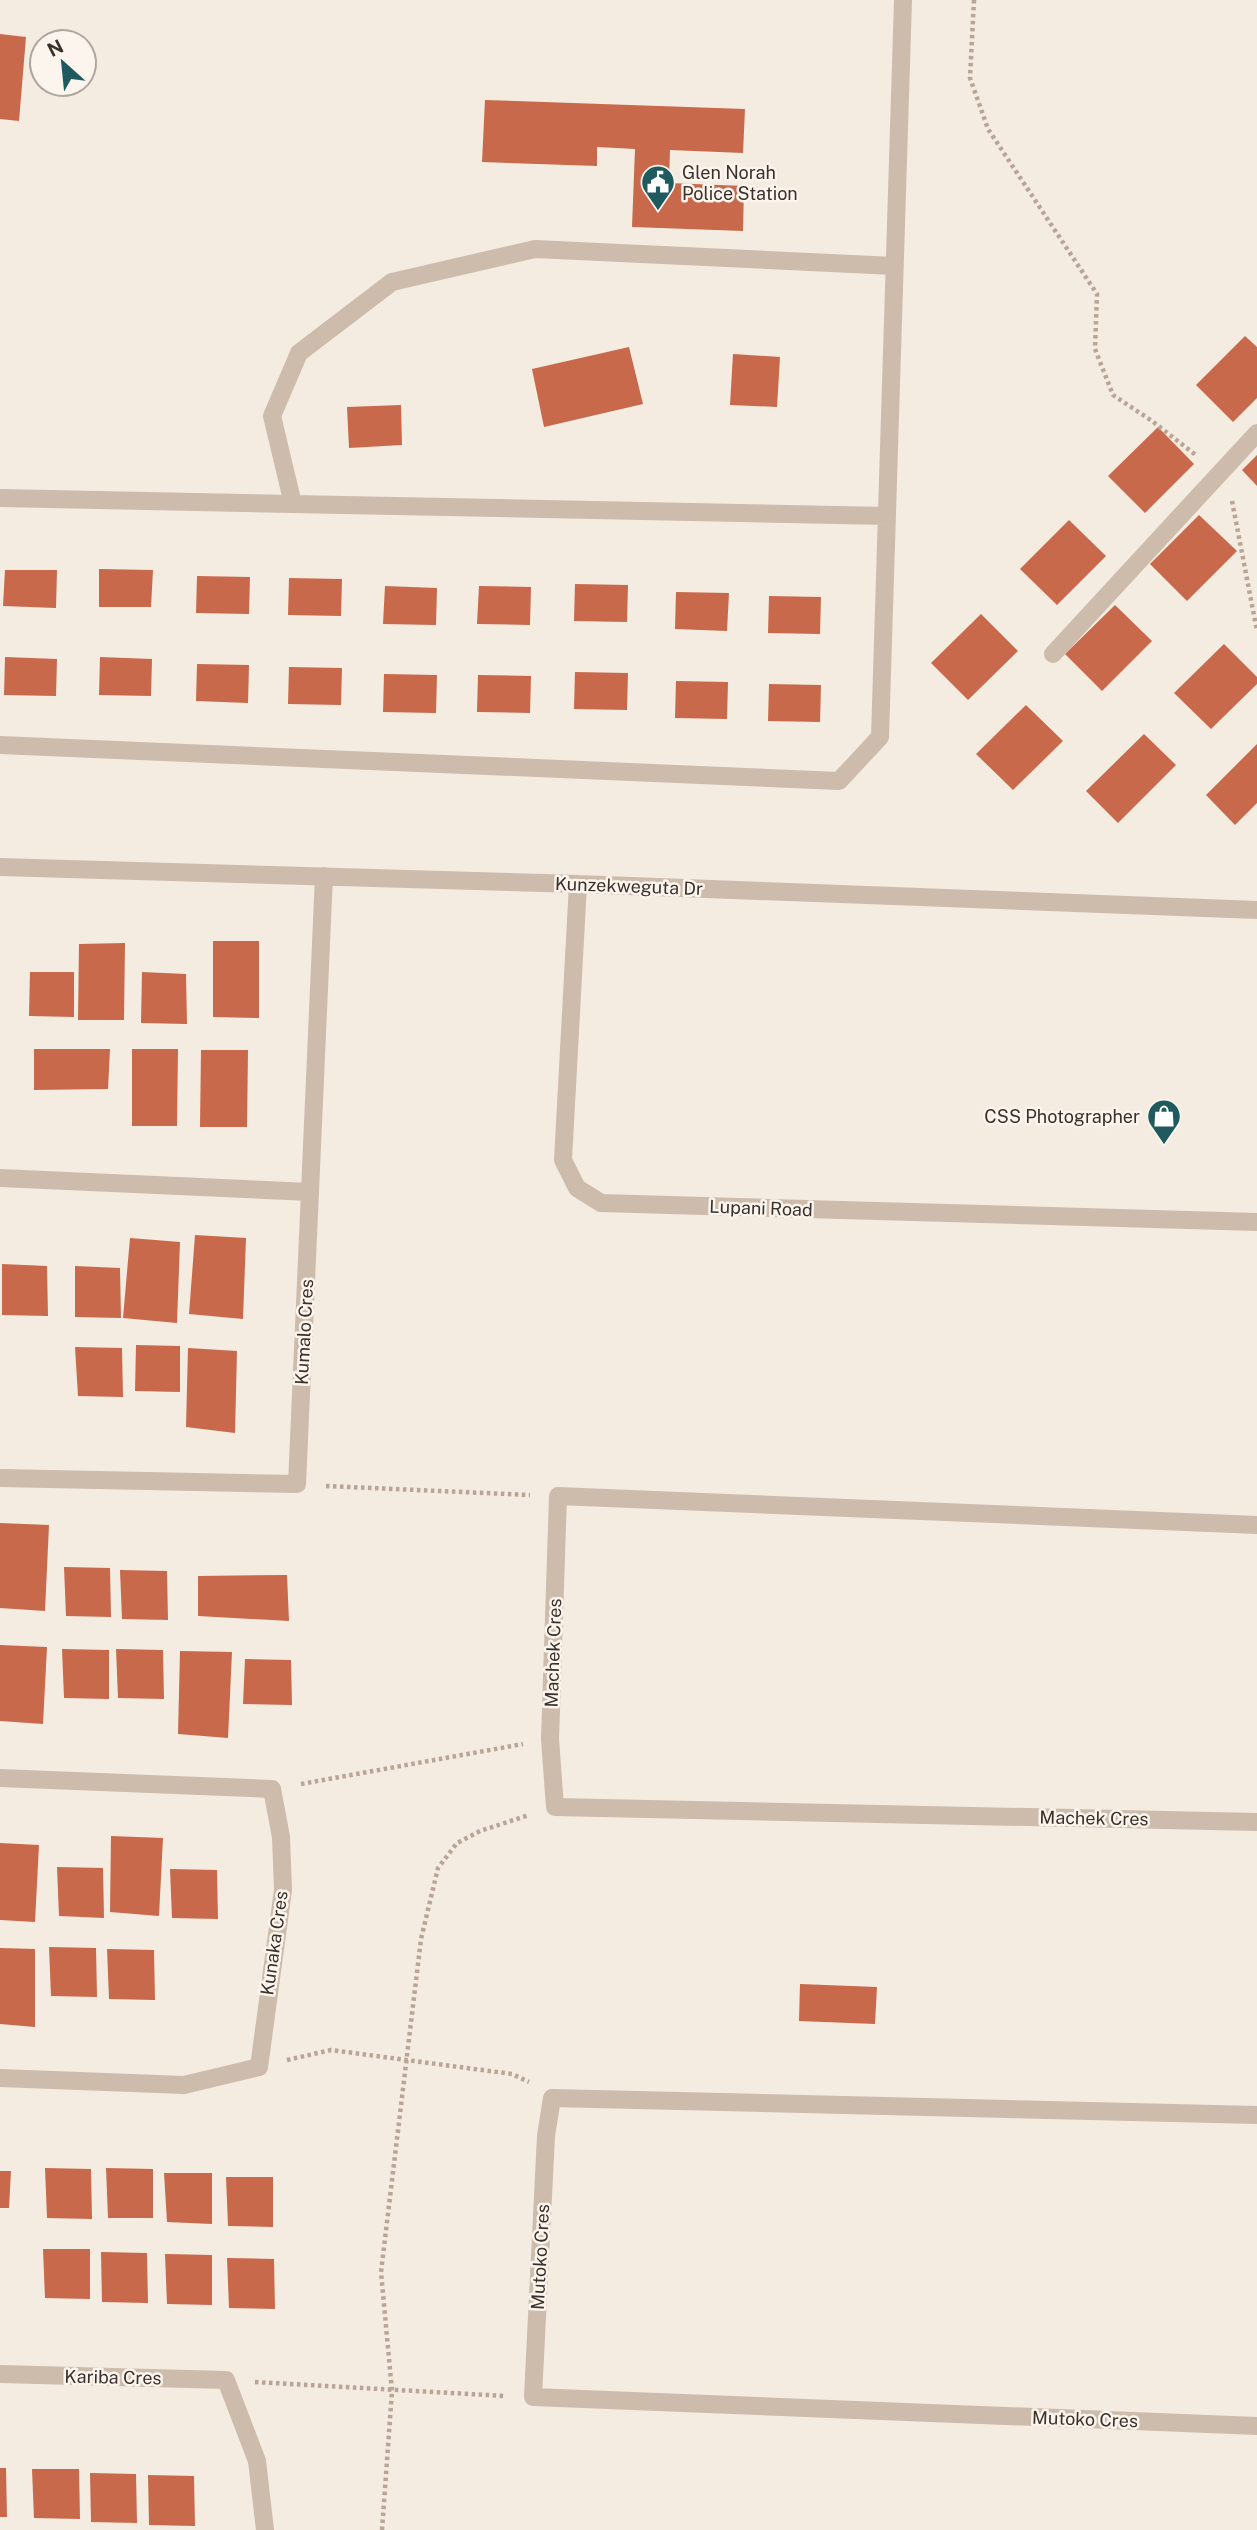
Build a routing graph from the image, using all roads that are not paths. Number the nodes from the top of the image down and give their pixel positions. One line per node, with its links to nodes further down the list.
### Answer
1 (903, 0): 2 (street)
2 (894, 266): 5 (street); 6 (street)
3 (1257, 433): 7 (street)
4 (0, 498): 5 (street)
5 (293, 504): 6 (street)
6 (887, 516): 8 (street)
7 (1053, 654)
8 (0, 745)
9 (0, 867): 10 (street, Kunzekweguta Dr)
10 (324, 876): 11 (street, Kunzekweguta Dr); 14 (street, Kumalo Cres)
11 (578, 884): 12 (street, Kunzekweguta Dr); 15 (street, Lupani Road)
12 (1257, 909)
13 (0, 1178): 14 (street)
14 (310, 1192): 16 (street, Kumalo Cres)
15 (1257, 1222)
16 (0, 1478)
17 (1257, 1525): 19 (street, Machek Cres)
18 (0, 1778): 20 (street, Kunaka Cres)
19 (1257, 1822)
20 (0, 2078)
21 (1257, 2115): 23 (street, Mutoko Cres)
22 (0, 2374): 24 (street, Kariba Cres)
23 (1257, 2426)
24 (265, 2530)

